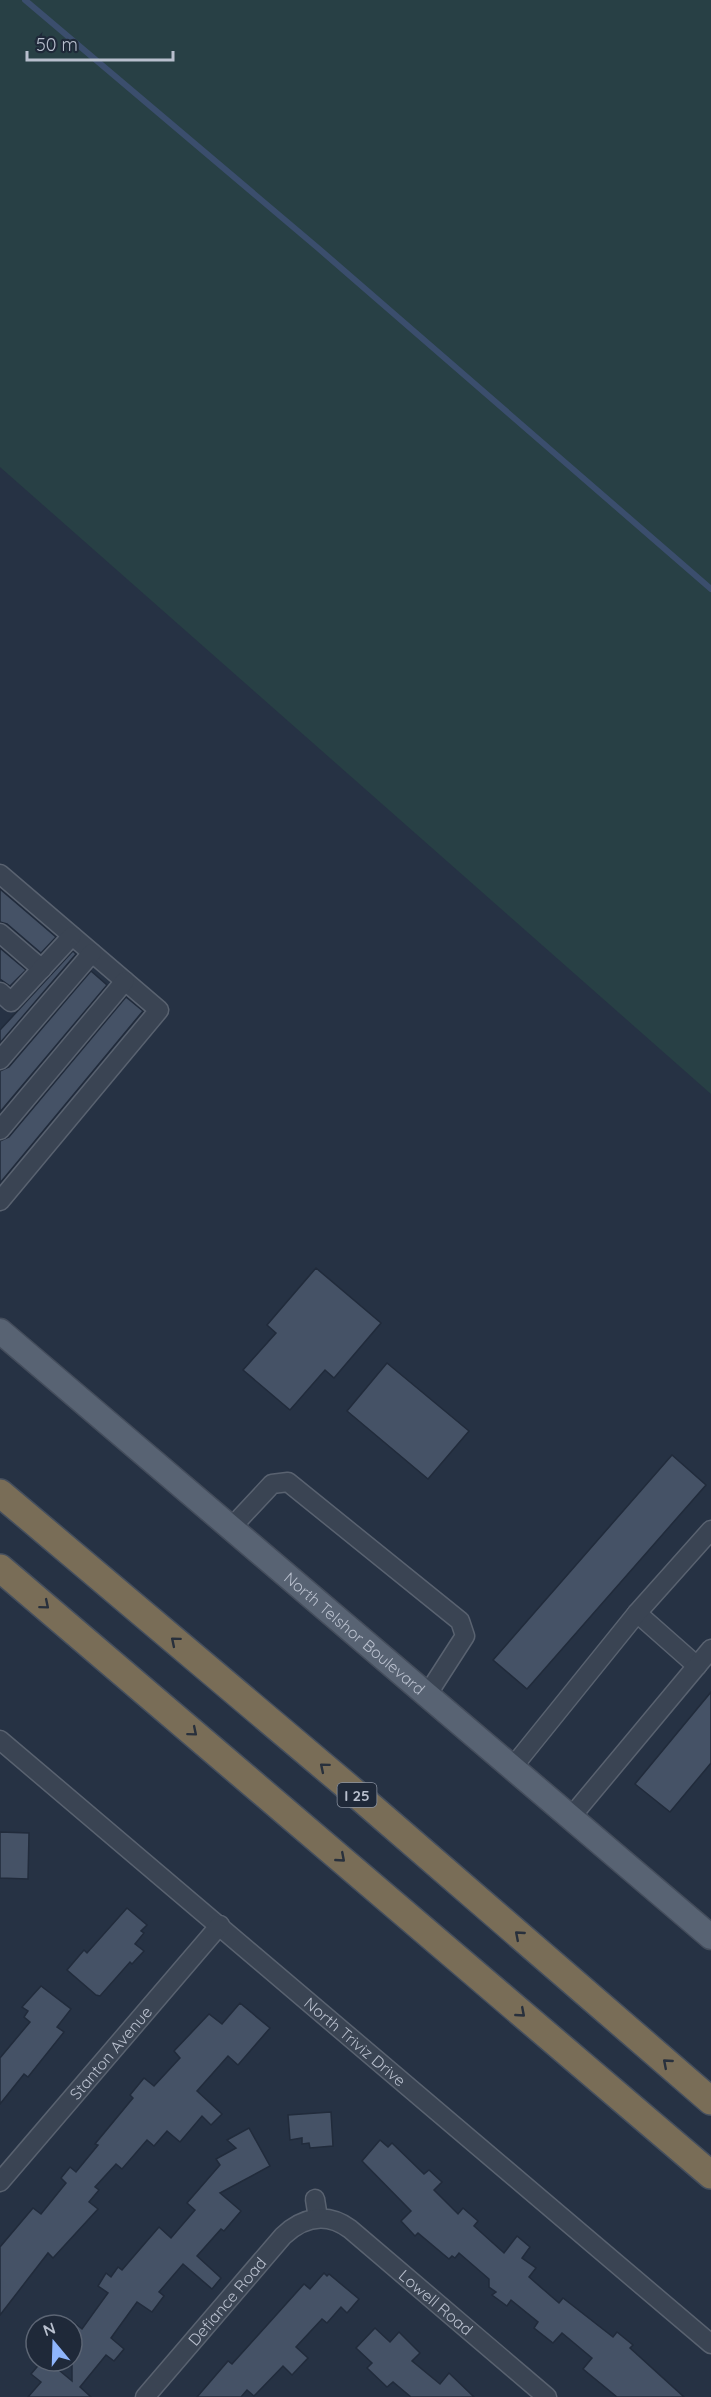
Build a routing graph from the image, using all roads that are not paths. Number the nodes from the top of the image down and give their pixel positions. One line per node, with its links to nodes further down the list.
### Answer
1 (0, 874): 3 (street)
2 (0, 933): 5 (street)
3 (72, 936): 4 (street); 5 (street)
4 (92, 953): 6 (street); 8 (street)
5 (42, 969): 7 (street)
6 (125, 981): 9 (street); 10 (street)
7 (0, 992)
8 (0, 1060)
9 (0, 1130)
10 (0, 1201)
11 (0, 1331): 13 (main road, North Telshor Boulevard)
12 (0, 1493): 25 (highway, I 25, one-way to 12)
13 (231, 1528): 19 (main road, North Telshor Boulevard); 19 (street)
14 (711, 1530): 16 (street)
15 (0, 1568): 26 (highway, one-way to 26)
16 (637, 1614): 18 (street); 21 (street)
17 (711, 1649): 18 (street)
18 (697, 1666): 22 (street)
19 (427, 1695): 21 (main road, North Telshor Boulevard)
20 (0, 1740): 23 (street, North Triviz Drive)
21 (512, 1767): 22 (main road, North Telshor Boulevard)
22 (571, 1817): 24 (main road, North Telshor Boulevard)
23 (220, 1925): 27 (street, Stanton Avenue); 30 (street, North Triviz Drive)
24 (711, 1937)
25 (711, 2101)
26 (711, 2175)
27 (0, 2182)
28 (315, 2199): 29 (street)
29 (318, 2218): 31 (street, Defiance Road); 32 (street, Lowell Road)
30 (711, 2344)
31 (145, 2397)
32 (547, 2397)

